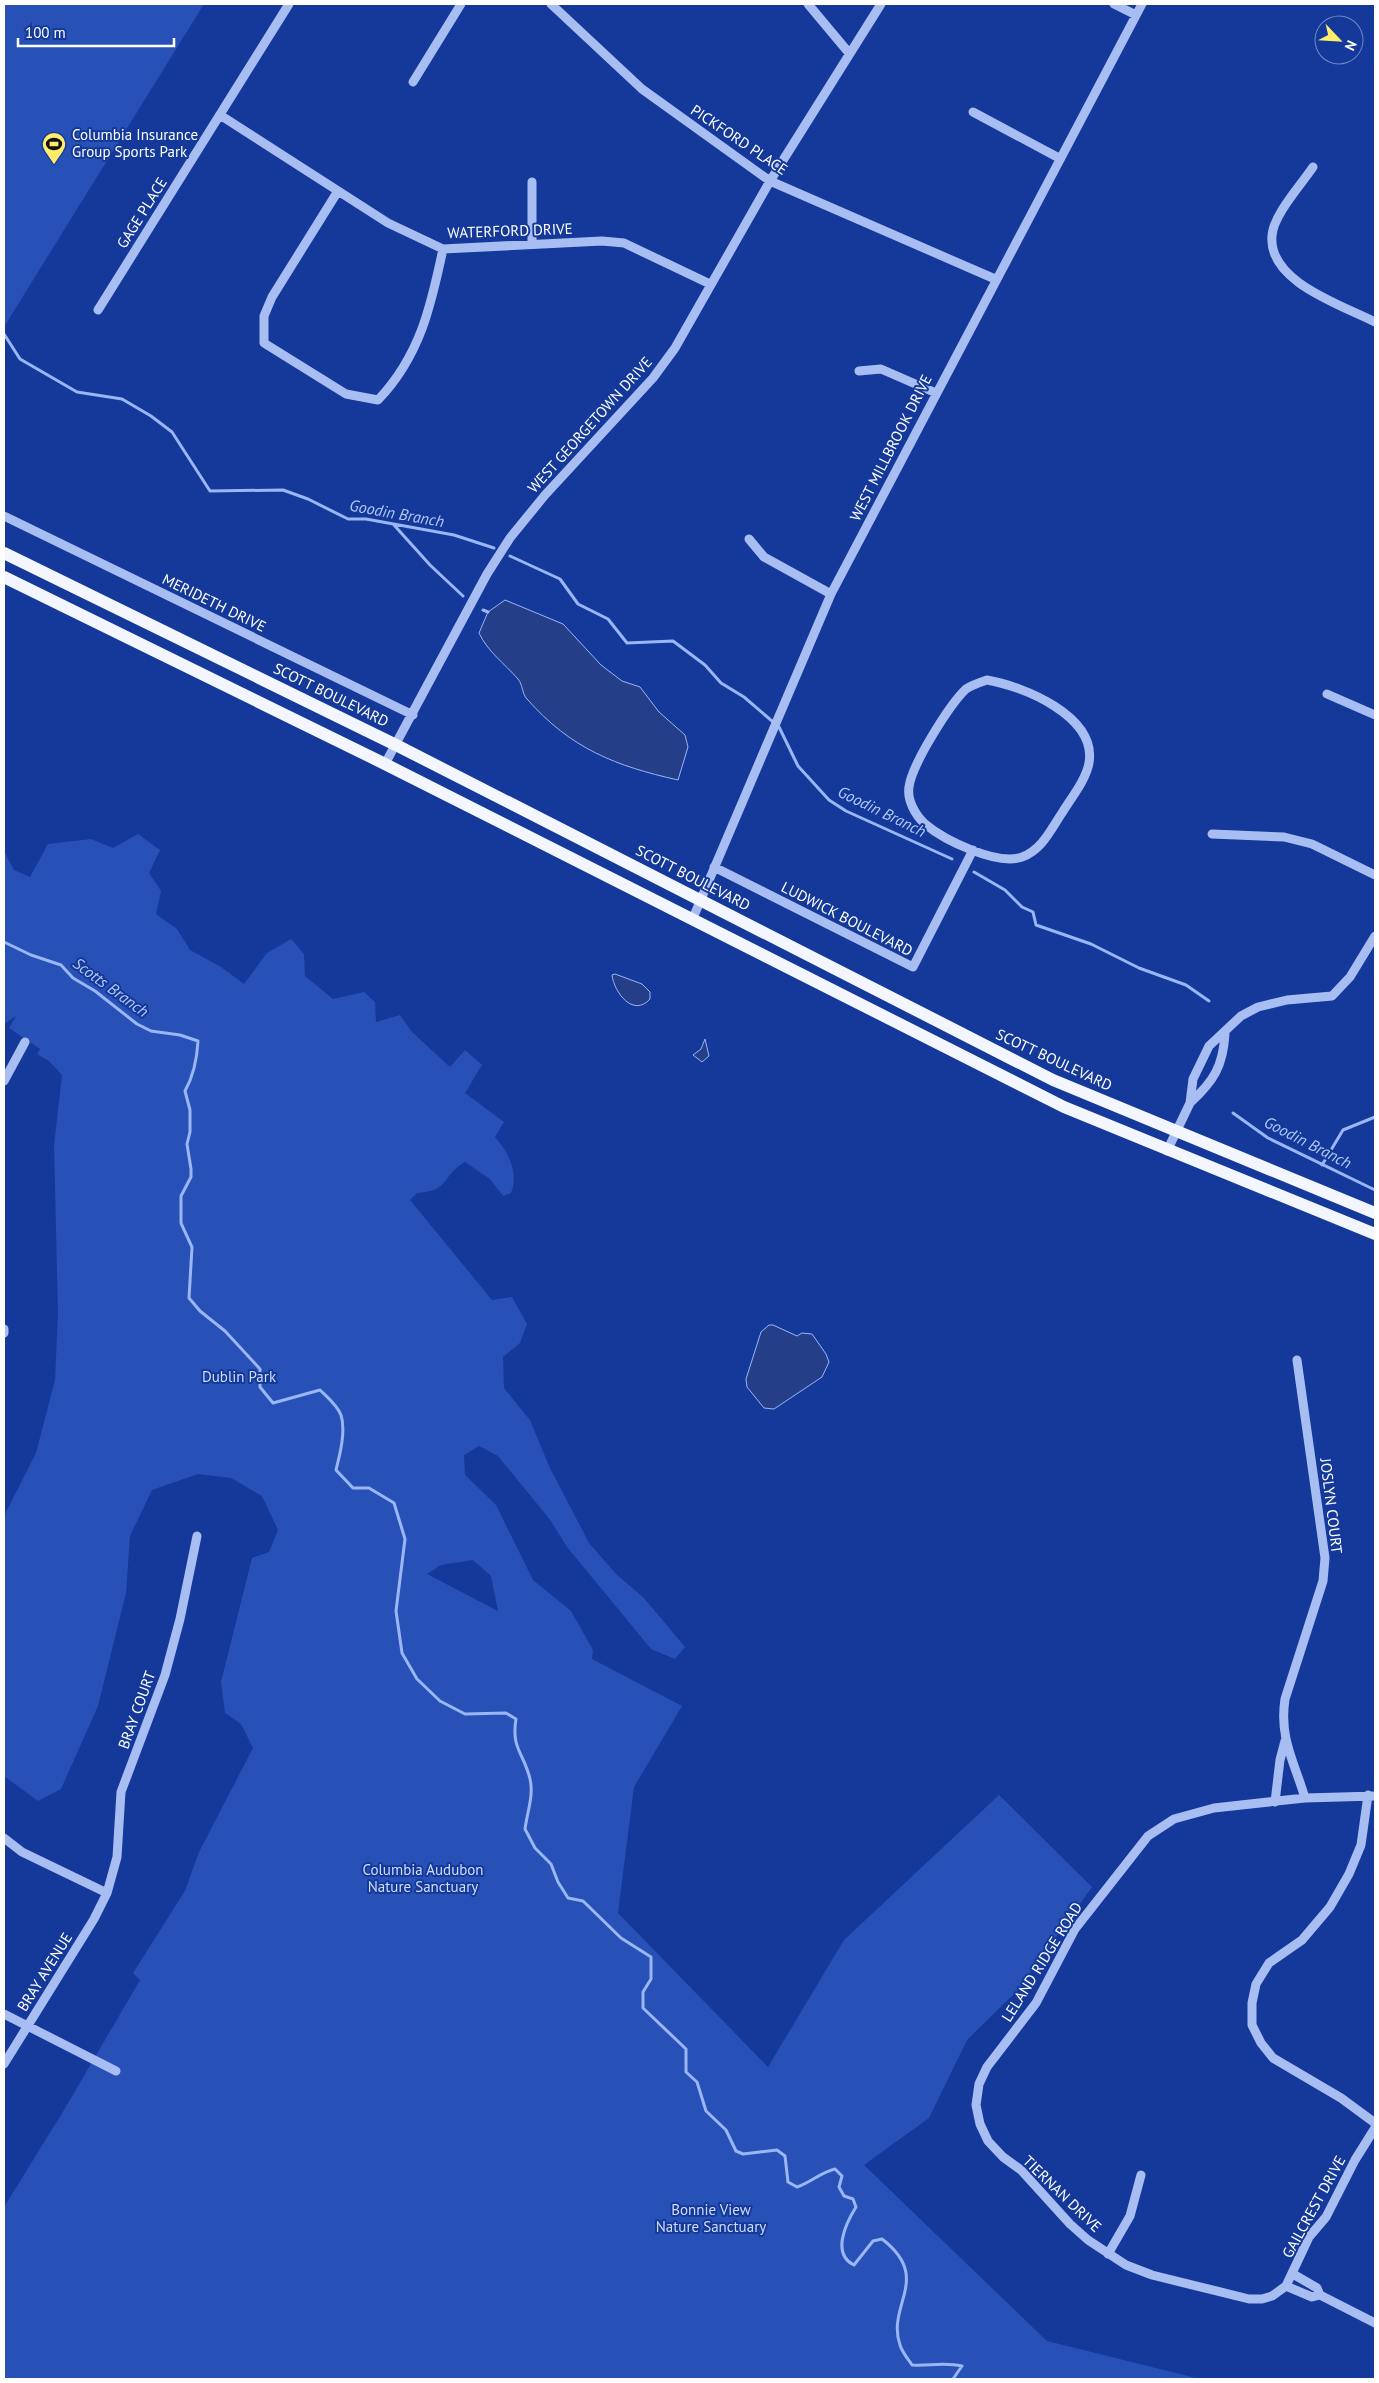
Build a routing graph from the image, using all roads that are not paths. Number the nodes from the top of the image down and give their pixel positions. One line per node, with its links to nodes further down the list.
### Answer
1 (289, 4): 12 (street, GAGE PLACE)
2 (461, 4): 10 (street)
3 (550, 4): 15 (street, PICKFORD PLACE)
4 (808, 4): 9 (street)
5 (881, 4): 9 (street, WEST GEORGETOWN DRIVE)
6 (1114, 4): 8 (street)
7 (1142, 4): 8 (street, WEST MILLBROOK DRIVE)
8 (1136, 15): 13 (street, WEST MILLBROOK DRIVE)
9 (849, 53): 15 (street, WEST GEORGETOWN DRIVE)
10 (413, 82)
11 (973, 112): 13 (street)
12 (220, 115): 17 (street, WATERFORD DRIVE); 22 (street, GAGE PLACE)
13 (1059, 158): 20 (street, WEST MILLBROOK DRIVE)
14 (1313, 167): 23 (street)
15 (770, 181): 20 (street, PICKFORD PLACE); 21 (street, WEST GEORGETOWN DRIVE)
16 (532, 182): 18 (street)
17 (338, 191): 19 (street, WATERFORD DRIVE); 19 (street)
18 (532, 244): 19 (street, WATERFORD DRIVE); 21 (street, WATERFORD DRIVE)
19 (443, 249)
20 (995, 279): 25 (street, WEST MILLBROOK DRIVE)
21 (710, 284): 32 (street, WEST GEORGETOWN DRIVE)
22 (98, 310)
23 (1375, 322)
24 (859, 371): 25 (street)
25 (936, 393): 30 (street, WEST MILLBROOK DRIVE)
26 (4, 516): 32 (street, MERIDETH DRIVE)
27 (749, 539): 30 (street)
28 (4, 554): 34 (main road, SCOTT BOULEVARD)
29 (4, 577): 35 (main road)
30 (831, 594): 38 (street, WEST MILLBROOK DRIVE)
31 (1327, 694): 33 (street)
32 (413, 715): 34 (street, WEST GEORGETOWN DRIVE)
33 (1375, 716)
34 (396, 745): 35 (street, WEST GEORGETOWN DRIVE); 40 (main road, SCOTT BOULEVARD)
35 (385, 764): 41 (main road)
36 (1212, 834): 39 (street)
37 (973, 850): 37 (street); 38 (street, LUDWICK BOULEVARD)
38 (714, 868): 40 (street, WEST MILLBROOK DRIVE)
39 (1375, 875)
40 (701, 900): 41 (street, WEST MILLBROOK DRIVE); 47 (main road, SCOTT BOULEVARD)
41 (693, 918): 48 (main road)
42 (1375, 936): 43 (street)
43 (1224, 1034): 46 (street); 46 (street)
44 (25, 1042): 45 (street)
45 (4, 1081)
46 (1190, 1103): 47 (street)
47 (1175, 1132): 48 (street); 49 (main road, SCOTT BOULEVARD)
48 (1167, 1151): 50 (main road)
49 (1375, 1213)
50 (1375, 1234)
51 (1298, 1360): 53 (street, JOSLYN COURT)
52 (197, 1536): 58 (street, BRAY COURT)
53 (1285, 1741): 55 (street, JOSLYN COURT); 56 (street, JOSLYN COURT)
54 (1371, 1796): 55 (street, LELAND RIDGE ROAD); 64 (street)
55 (1305, 1798): 56 (street, LELAND RIDGE ROAD)
56 (1275, 1802): 63 (street, LELAND RIDGE ROAD)
57 (4, 1838): 58 (street)
58 (107, 1893): 60 (street, BRAY AVENUE)
59 (4, 2014): 60 (street)
60 (28, 2026): 61 (street, BRAY AVENUE); 62 (street)
61 (4, 2064)
62 (116, 2071)
63 (976, 2104): 67 (street, TIERNAN DRIVE)
64 (1375, 2123)
65 (1375, 2128): 68 (street, GAILCREST DRIVE)
66 (1142, 2176): 67 (street)
67 (1108, 2254): 69 (street, TIERNAN DRIVE)
68 (1293, 2274): 69 (street); 70 (street)
69 (1286, 2286): 70 (street)
70 (1320, 2295): 71 (street)
71 (1375, 2322)

